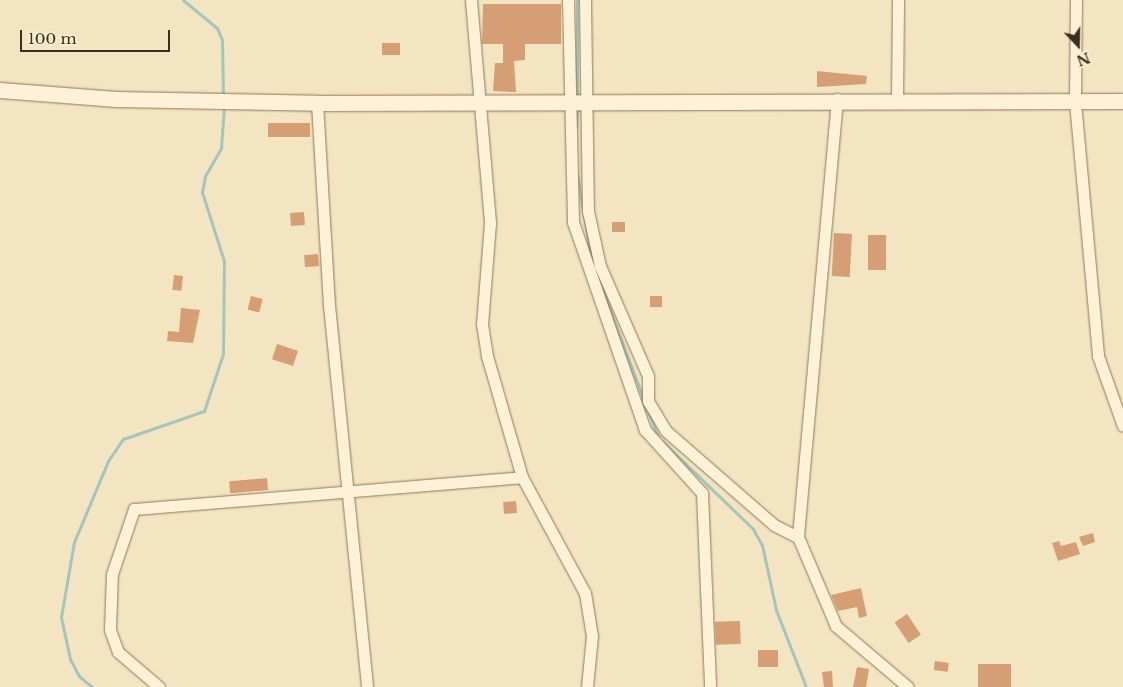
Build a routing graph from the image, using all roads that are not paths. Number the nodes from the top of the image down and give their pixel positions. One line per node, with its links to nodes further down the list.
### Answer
1 (471, 0): 9 (street)
2 (568, 0): 10 (street)
3 (585, 0): 12 (street)
4 (898, 0): 8 (street)
5 (1076, 0): 13 (street)
6 (0, 90): 14 (street)
7 (837, 99): 8 (street); 12 (street); 18 (street)
8 (897, 100): 13 (street)
9 (477, 101): 10 (street); 14 (street); 16 (street)
10 (568, 101): 12 (street); 22 (street)
11 (1123, 101): 13 (street)
12 (584, 102): 18 (street)
13 (1075, 102): 15 (street)
14 (318, 103): 17 (street)
15 (1123, 426)
16 (522, 477): 17 (street); 21 (street)
17 (348, 493): 19 (street); 20 (street)
18 (798, 537): 23 (street)
19 (159, 687)
20 (367, 687)
21 (587, 687)
22 (710, 687)
23 (908, 687)

